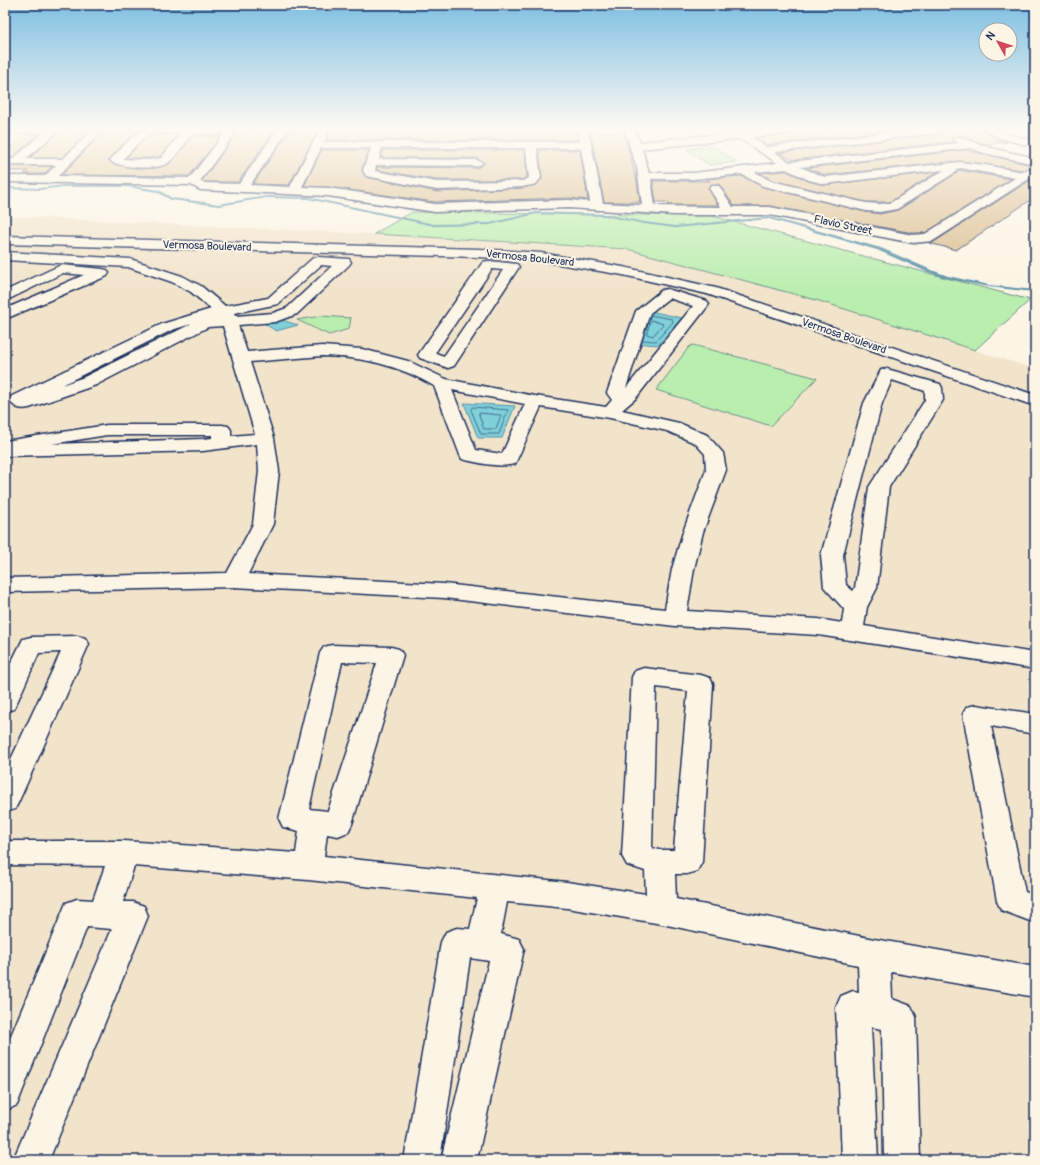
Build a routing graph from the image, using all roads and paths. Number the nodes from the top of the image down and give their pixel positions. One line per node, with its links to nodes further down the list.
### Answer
1 (195, 183): 11 (street, Flavio Street)
2 (246, 183): 11 (street)
3 (298, 183): 13 (street)
4 (422, 183): 5 (street)
5 (525, 183)
6 (593, 183): 14 (street)
7 (647, 183): 15 (street)
8 (766, 183): 9 (street)
9 (928, 183)
10 (1014, 183): 16 (street, Flavio Street)
11 (243, 187): 13 (street, Flavio Street)
12 (715, 188): 16 (street)
13 (295, 189): 14 (street, Flavio Street)
14 (597, 205): 15 (street, Flavio Street)
15 (649, 210): 16 (street, Flavio Street)
16 (729, 210)
17 (5, 240): 30 (street, Vermosa Boulevard)
18 (5, 256): 19 (street)
19 (96, 260): 20 (street); 23 (street)
20 (82, 270): 21 (street); 22 (street)
21 (5, 297)
22 (5, 314)
23 (226, 316): 23 (street); 24 (street); 25 (street)
24 (204, 319): 24 (street)
25 (241, 358): 27 (street); 32 (street)
26 (436, 359): 26 (street); 27 (street)
27 (418, 371): 28 (street)
28 (441, 383): 29 (street); 29 (street)
29 (535, 401): 31 (street)
30 (1035, 401)
31 (615, 407): 31 (street); 37 (street)
32 (265, 438): 33 (street); 34 (street)
33 (220, 443): 33 (street)
34 (234, 580): 35 (street); 37 (street)
35 (5, 585)
36 (856, 607): 36 (street); 38 (street)
37 (675, 618): 38 (street)
38 (852, 632): 39 (street)
39 (1035, 661)
40 (5, 702): 42 (street)
41 (1035, 724): 49 (street)
42 (5, 801)
43 (315, 820): 43 (street); 47 (street)
44 (5, 853): 45 (street)
45 (124, 854): 47 (street); 51 (street)
46 (659, 862): 46 (street); 50 (street)
47 (308, 867): 48 (street)
48 (494, 888): 50 (street); 52 (street)
49 (1035, 909)
50 (662, 910): 53 (street)
51 (104, 914): 56 (street); 57 (street)
52 (482, 946): 58 (street); 59 (street)
53 (874, 954): 54 (street); 55 (street)
54 (1035, 982)
55 (876, 1012): 60 (street); 61 (street)
56 (5, 1093)
57 (31, 1160)
58 (422, 1160)
59 (459, 1160)
60 (860, 1160)
61 (902, 1160)

